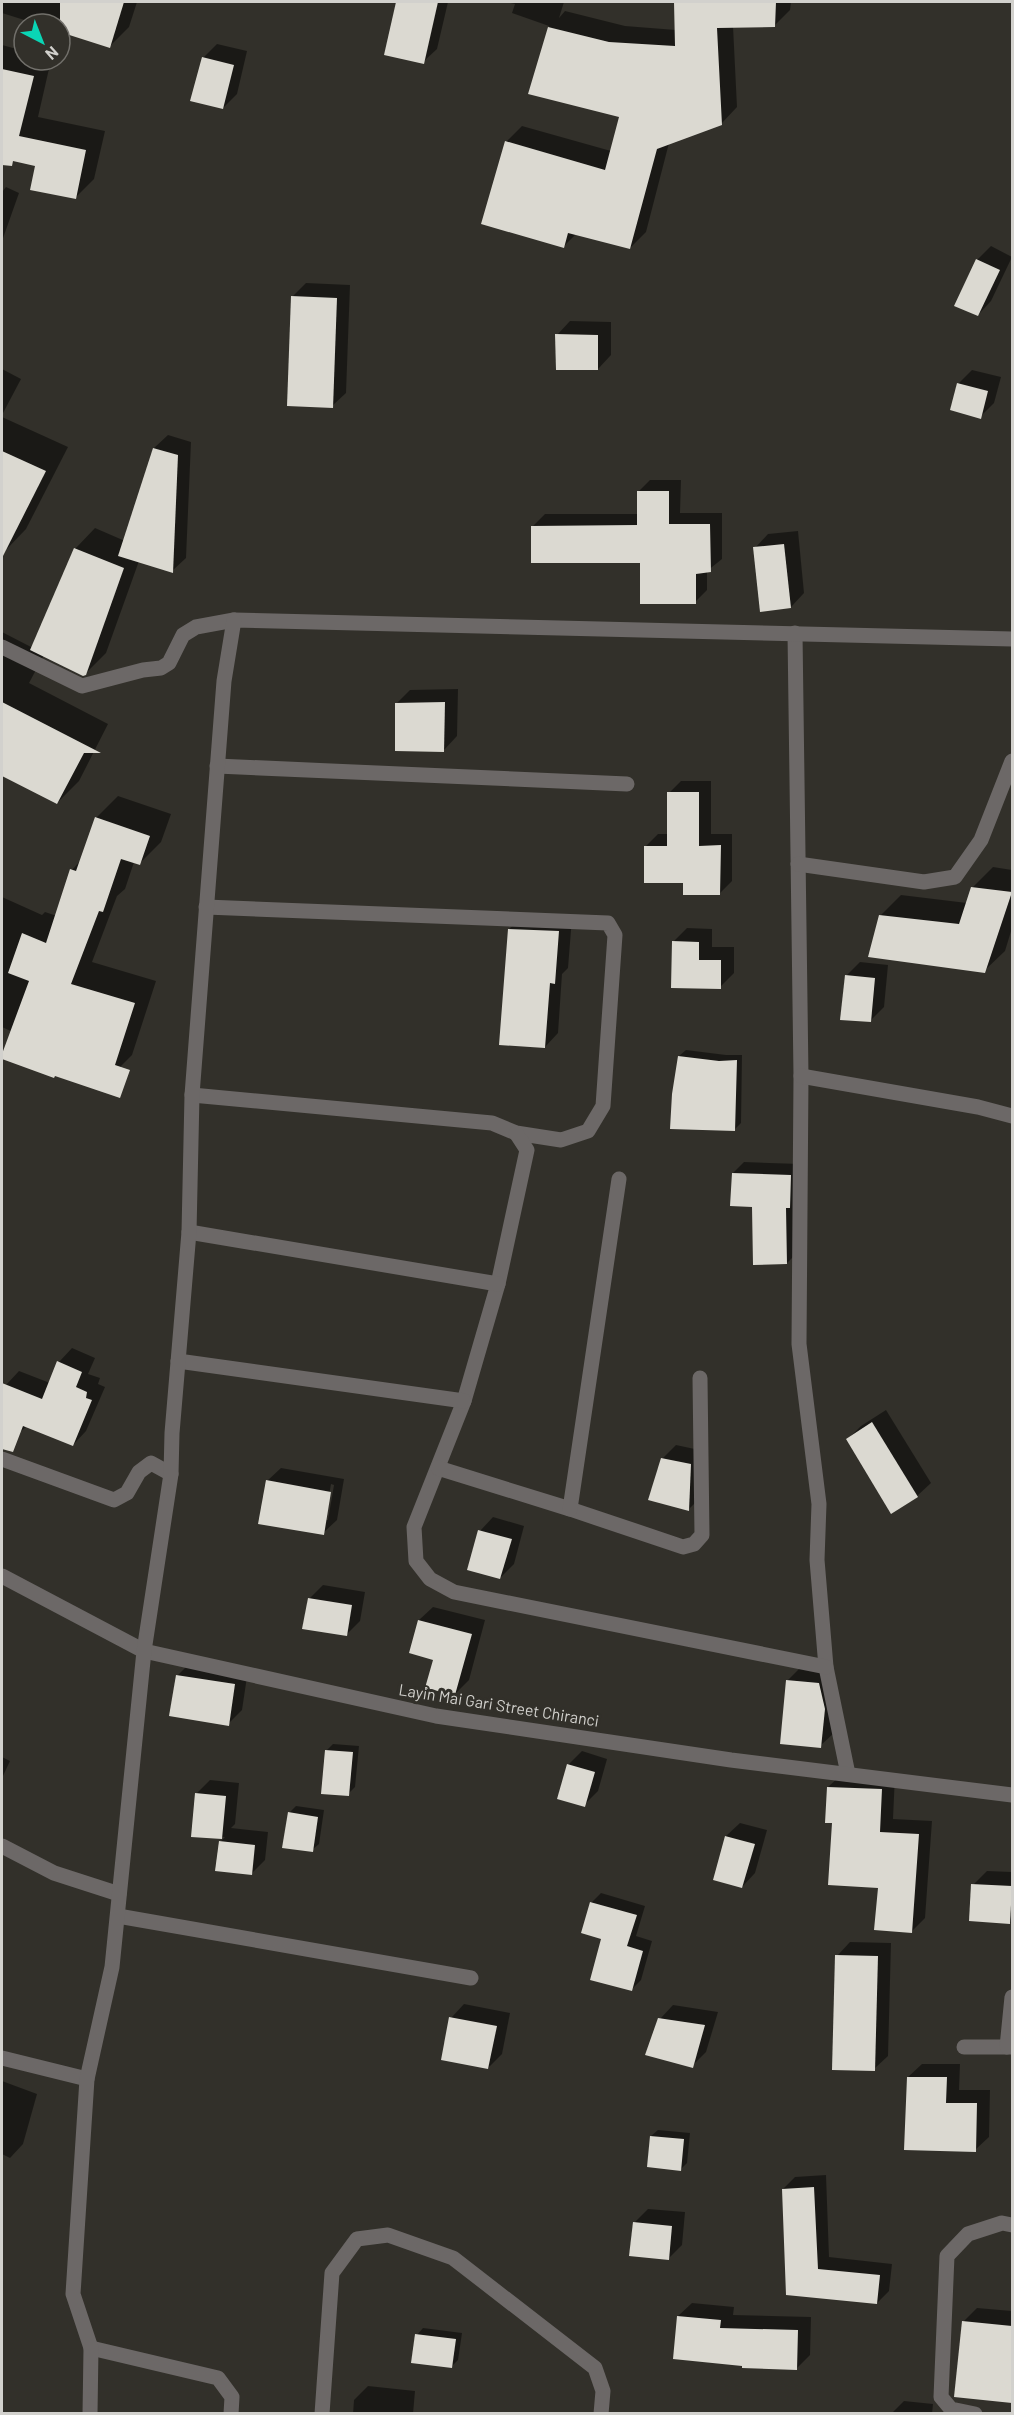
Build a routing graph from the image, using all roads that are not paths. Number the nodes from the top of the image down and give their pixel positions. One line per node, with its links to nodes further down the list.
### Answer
1 (234, 620): 2 (street); 4 (street); 6 (street)
2 (795, 633): 3 (street); 8 (street)
3 (1012, 639)
4 (2, 647)
5 (1012, 761): 8 (street)
6 (217, 766): 7 (street); 9 (street)
7 (627, 784)
8 (798, 864): 10 (street)
9 (206, 907): 11 (street); 13 (street)
10 (801, 1076): 12 (street); 26 (street)
11 (192, 1095): 13 (street); 15 (street)
12 (1012, 1116)
13 (516, 1133): 16 (street)
14 (619, 1179): 23 (street)
15 (189, 1232): 16 (street); 17 (street)
16 (498, 1284): 19 (street)
17 (178, 1361): 19 (street); 22 (street)
18 (700, 1378): 23 (street)
19 (464, 1401): 21 (street)
20 (2, 1459): 22 (street)
21 (438, 1468): 23 (street); 26 (street)
22 (171, 1474): 25 (street)
23 (570, 1509)
24 (2, 1576): 25 (street, Layin Mai Gari Street Chiranci)
25 (144, 1651): 27 (street, Layin Mai Gari Street Chiranci); 30 (street)
26 (826, 1667): 27 (street)
27 (848, 1774): 28 (street, Layin Mai Gari Street Chiranci)
28 (1012, 1795)
29 (2, 1846): 30 (street)
30 (119, 1894): 31 (street)
31 (118, 1916): 32 (street); 37 (street)
32 (471, 1978)
33 (1012, 1997): 35 (street)
34 (964, 2047): 35 (street)
35 (1010, 2047)
36 (2, 2058): 37 (street)
37 (87, 2079): 39 (street)
38 (1012, 2225): 44 (street)
39 (91, 2348): 40 (street); 41 (street)
40 (90, 2414)
41 (231, 2414)
42 (322, 2414): 43 (street)
43 (601, 2414)
44 (975, 2414)

